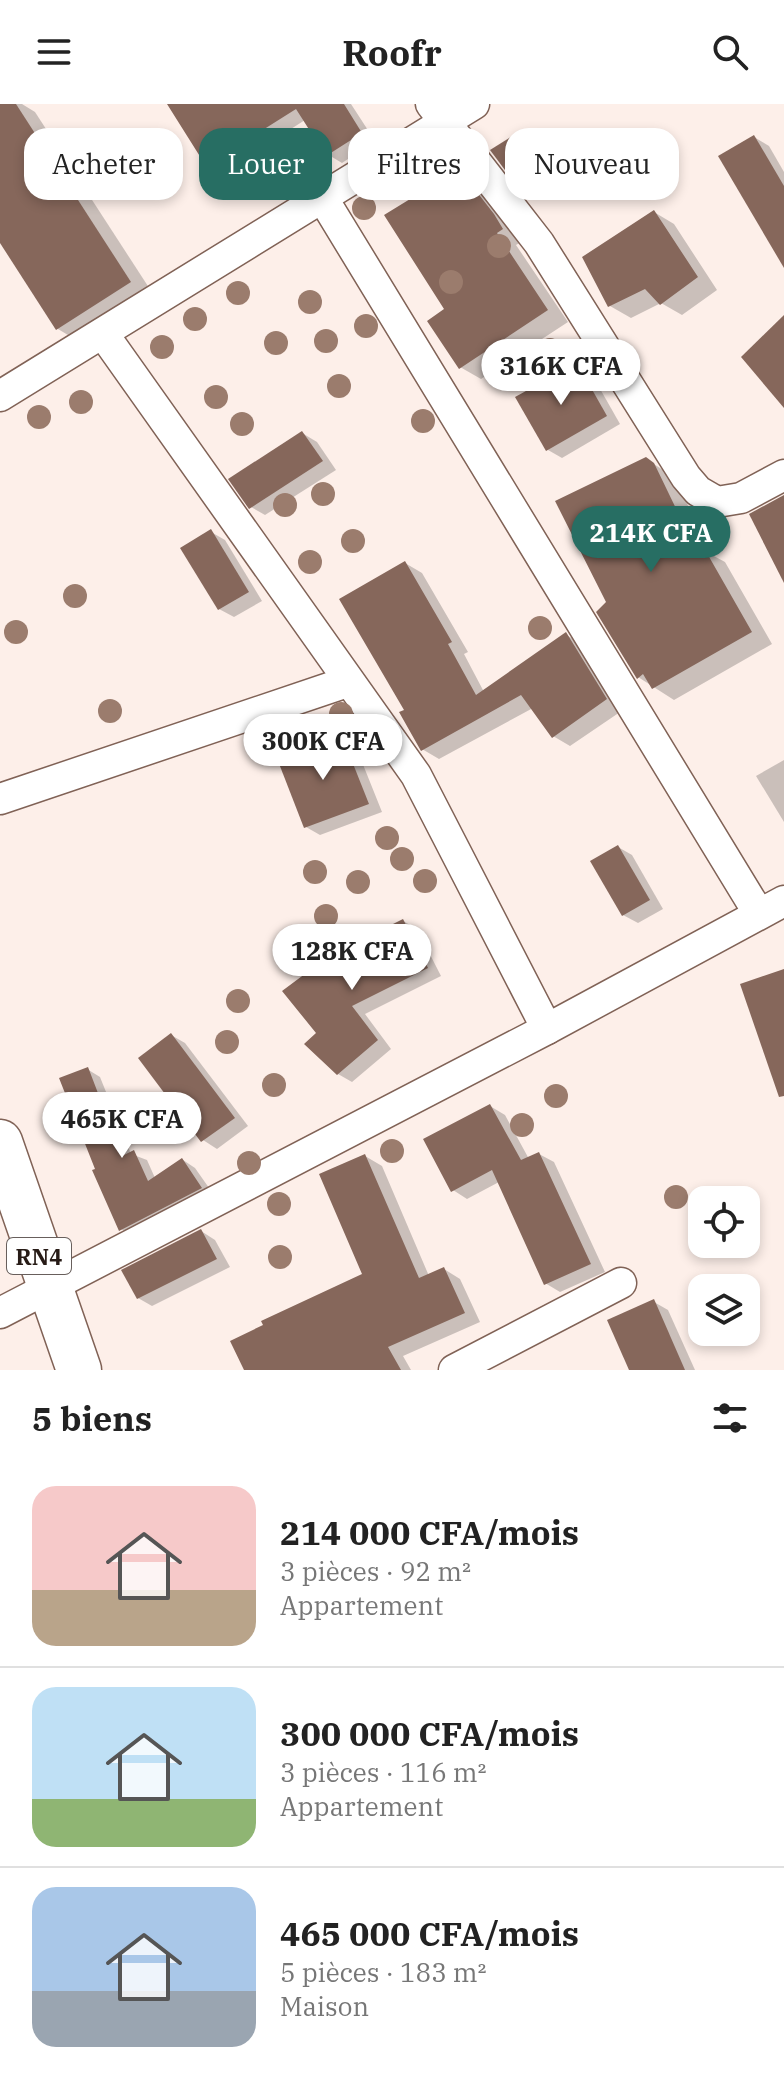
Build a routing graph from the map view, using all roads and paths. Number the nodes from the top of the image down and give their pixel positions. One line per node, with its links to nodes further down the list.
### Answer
1 (474, 104): 2 (street)
2 (437, 113): 3 (street); 8 (street)
3 (332, 190)
4 (317, 200): 6 (street)
5 (324, 200): 11 (street)
6 (104, 335): 7 (street); 9 (street)
7 (0, 396)
8 (784, 475)
9 (347, 682): 10 (street); 12 (street)
10 (0, 799)
11 (772, 907): 12 (street)
12 (547, 1029): 15 (street)
13 (0, 1142): 15 (highway, RN4)
14 (621, 1283): 18 (street)
15 (50, 1287): 16 (street); 17 (highway, RN4)
16 (0, 1313)
17 (79, 1370)
18 (454, 1370)

